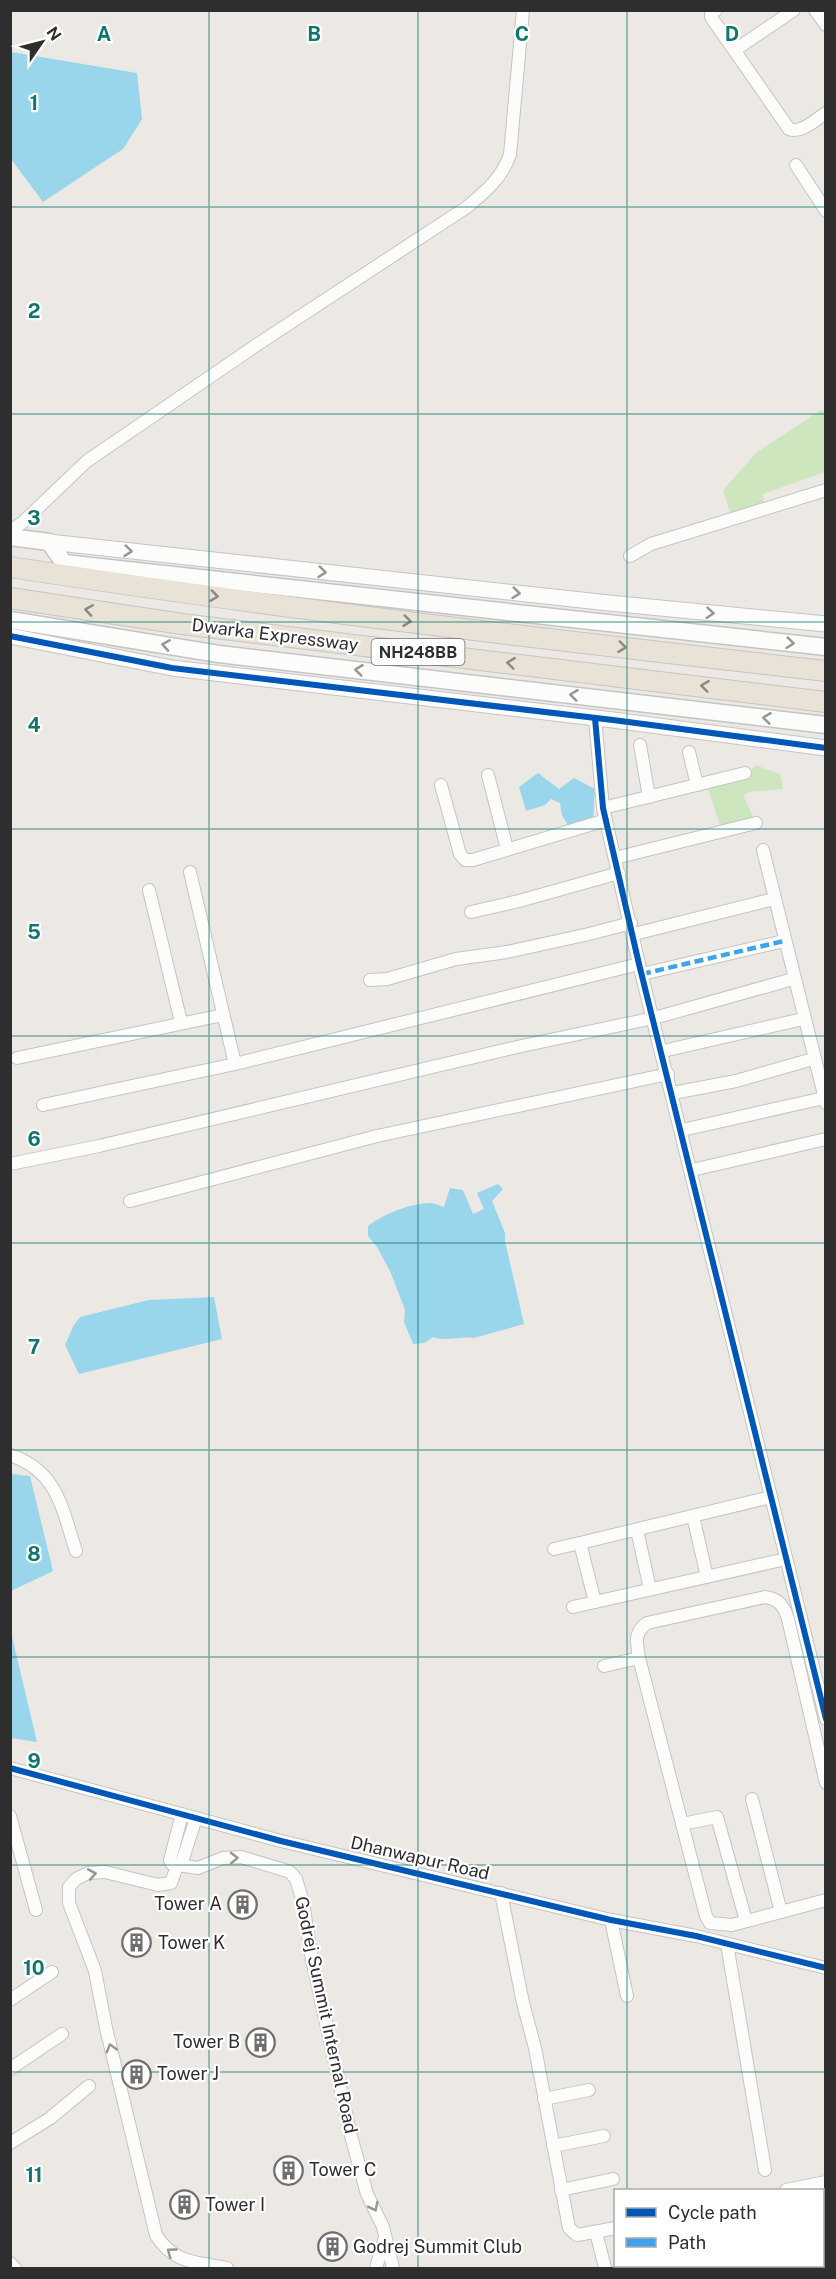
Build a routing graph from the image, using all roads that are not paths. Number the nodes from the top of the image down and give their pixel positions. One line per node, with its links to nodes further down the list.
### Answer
1 (523, 10): 11 (street)
2 (716, 10): 6 (street)
3 (794, 10): 6 (street)
4 (815, 10): 5 (street)
5 (825, 26)
6 (735, 50): 7 (street)
7 (825, 113)
8 (796, 165): 9 (street)
9 (825, 211)
10 (825, 490): 14 (street)
11 (10, 531)
12 (10, 537): 13 (main road)
13 (49, 542): 18 (street, one-way to 18); 20 (main road, one-way to 20)
14 (630, 556)
15 (10, 567): 21 (highway, Dwarka Expressway / NH248BB, one-way to 21)
16 (10, 598): 22 (highway, Dwarka Expressway / NH248BB, one-way to 16)
17 (10, 620): 24 (main road, one-way to 17)
18 (825, 624)
19 (10, 636): 23 (street)
20 (825, 647)
21 (825, 670)
22 (825, 702)
23 (595, 718): 26 (street); 33 (street)
24 (825, 725)
25 (640, 745): 32 (street)
26 (825, 748)
27 (688, 752): 31 (street)
28 (745, 773): 31 (street)
29 (488, 775): 35 (street)
30 (441, 785): 35 (street)
31 (697, 785): 32 (street)
32 (649, 797): 33 (street)
33 (605, 814): 35 (street); 37 (street)
34 (756, 823): 37 (street)
35 (507, 849)
36 (763, 850): 41 (street)
37 (615, 858): 39 (street)
38 (190, 872): 48 (street)
39 (620, 873): 42 (street); 43 (street)
40 (149, 890): 51 (street)
41 (774, 899): 43 (street); 44 (street)
42 (471, 912)
43 (633, 929): 45 (street); 47 (street)
44 (784, 941): 45 (street); 46 (street)
45 (641, 969): 49 (street); 55 (street)
46 (793, 979): 49 (street); 50 (street)
47 (370, 980)
48 (223, 1015): 51 (street); 55 (street)
49 (654, 1018): 52 (street); 62 (street)
50 (803, 1019): 52 (street); 54 (street)
51 (181, 1022): 53 (street)
52 (663, 1052): 56 (street)
53 (17, 1058)
54 (813, 1059): 57 (street); 58 (street)
55 (235, 1064): 59 (street)
56 (668, 1074): 57 (street); 64 (street)
57 (673, 1094): 60 (street)
58 (825, 1100): 60 (street)
59 (43, 1105)
60 (682, 1130): 63 (street)
61 (825, 1139): 63 (street)
62 (10, 1164)
63 (692, 1170): 66 (street)
64 (130, 1201)
65 (10, 1455): 71 (street)
66 (771, 1497): 67 (street); 72 (street)
67 (693, 1516): 68 (street); 73 (street)
68 (637, 1530): 69 (street); 74 (street)
69 (580, 1543): 70 (street); 75 (street)
70 (554, 1549)
71 (76, 1551)
72 (786, 1559): 73 (street); 79 (street)
73 (707, 1577): 74 (street)
74 (650, 1589): 75 (street)
75 (595, 1602): 76 (street)
76 (573, 1607)
77 (639, 1658): 78 (street); 81 (street); 86 (street)
78 (604, 1666)
79 (825, 1719)
80 (10, 1768): 83 (street, Dhanwapur Road)
81 (825, 1783)
82 (752, 1799): 91 (street)
83 (182, 1814): 85 (street, Dhanwapur Road); 87 (street)
84 (10, 1816): 90 (street)
85 (196, 1818): 87 (street); 88 (street, Dhanwapur Road)
86 (682, 1824): 93 (street); 94 (street)
87 (177, 1866): 115 (street, Godrej Summit Internal Road, one-way to 115); 118 (street, one-way to 87)
88 (501, 1893): 92 (street, Dhanwapur Road); 104 (street)
89 (825, 1900): 91 (street)
90 (36, 1911)
91 (781, 1912): 93 (street)
92 (611, 1920): 95 (street, Dhanwapur Road); 98 (street)
93 (746, 1921): 94 (street)
94 (732, 1924): 95 (street)
95 (732, 1945): 96 (street, Dhanwapur Road); 108 (street)
96 (825, 1968)
97 (51, 1972): 99 (street)
98 (627, 1996)
99 (10, 2000)
100 (62, 2034): 101 (street)
101 (10, 2069)
102 (89, 2086): 106 (street)
103 (589, 2090): 104 (street)
104 (544, 2099): 107 (street)
105 (604, 2136): 107 (street)
106 (10, 2144)
107 (553, 2146): 112 (street)
108 (765, 2170)
109 (613, 2179): 112 (street)
110 (825, 2182): 111 (street)
111 (791, 2189)
112 (561, 2190): 114 (street)
113 (614, 2228): 114 (street)
114 (596, 2232): 121 (street)
115 (385, 2236): 119 (street); 120 (street, Godrej Summit Internal Road)
116 (10, 2263): 117 (street)
117 (15, 2268)
118 (226, 2268)
119 (376, 2268)
120 (393, 2268)
121 (605, 2268)

